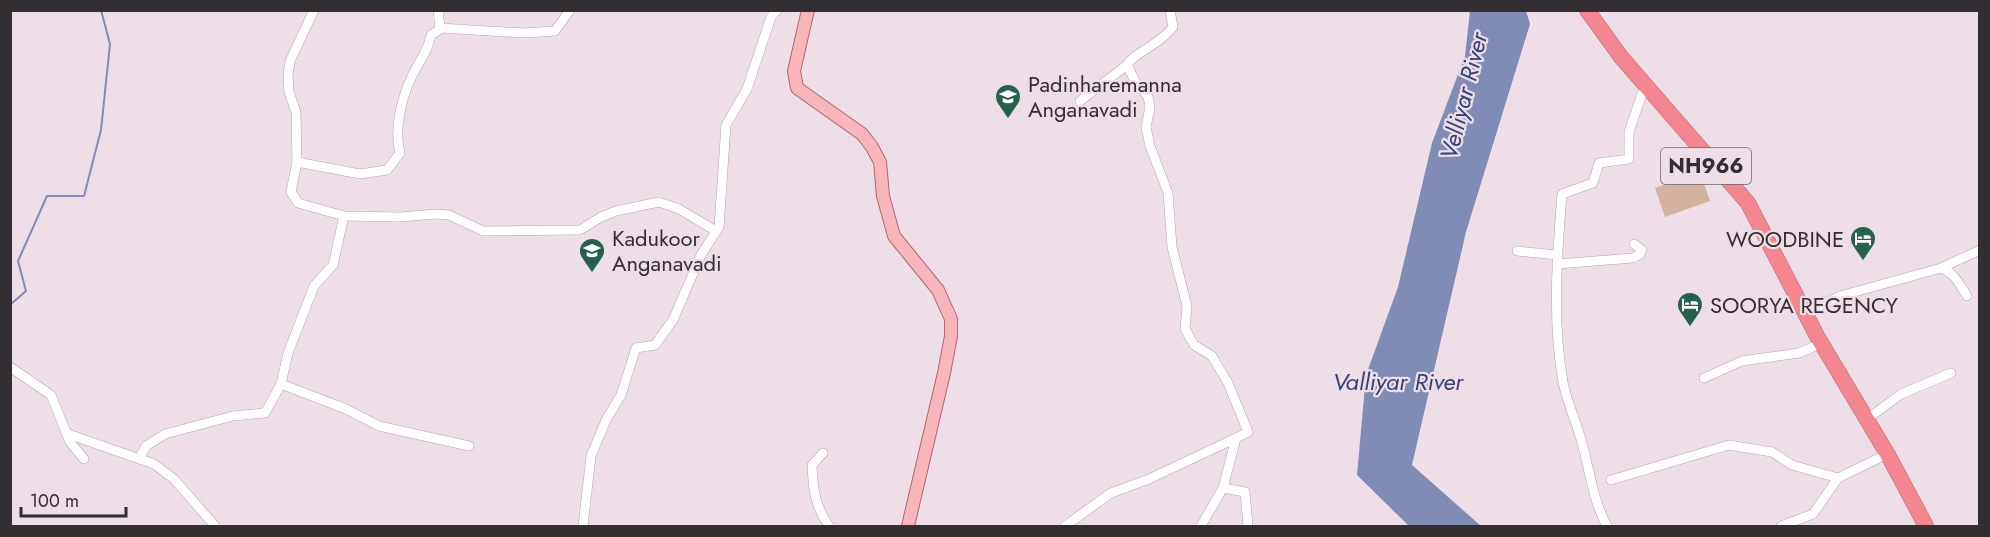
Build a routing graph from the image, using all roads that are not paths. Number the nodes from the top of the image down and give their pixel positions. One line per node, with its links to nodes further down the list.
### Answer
1 (314, 10): 13 (street)
2 (438, 10): 9 (street)
3 (570, 10): 9 (street)
4 (777, 10): 15 (street)
5 (1170, 10): 10 (street)
6 (1577, 10): 11 (highway, NH966)
7 (1587, 10): 22 (highway, NH966)
8 (807, 11): 42 (main road)
9 (442, 28): 13 (street)
10 (1127, 65): 12 (street); 30 (street)
11 (1642, 94): 19 (street); 23 (highway, NH966)
12 (1080, 101)
13 (297, 162): 14 (street)
14 (344, 216): 15 (street); 27 (street)
15 (716, 231): 40 (street)
16 (1634, 244): 19 (street)
17 (1980, 250): 20 (street)
18 (1517, 251): 19 (street)
19 (1557, 260): 46 (street)
20 (1941, 268): 21 (street); 22 (street)
21 (1967, 296)
22 (1805, 312): 28 (highway, NH966)
23 (1813, 347): 26 (street); 33 (highway, NH966)
24 (10, 367): 29 (street)
25 (1951, 373): 28 (street)
26 (1704, 378)
27 (281, 384): 31 (street); 35 (street)
28 (1866, 420): 49 (highway, NH966)
29 (68, 434): 34 (street); 35 (street)
30 (1236, 438): 38 (street); 43 (street)
31 (469, 446)
32 (824, 453): 41 (street)
33 (1879, 458): 36 (street); 48 (highway, NH966)
34 (84, 459)
35 (139, 459): 39 (street)
36 (1838, 478): 37 (street); 47 (street)
37 (1611, 480)
38 (1223, 488): 44 (street); 45 (street)
39 (215, 526)
40 (583, 526)
41 (829, 526)
42 (908, 526)
43 (1065, 526)
44 (1201, 526)
45 (1248, 526)
46 (1607, 526)
47 (1781, 526)
48 (1915, 526)
49 (1926, 526)

